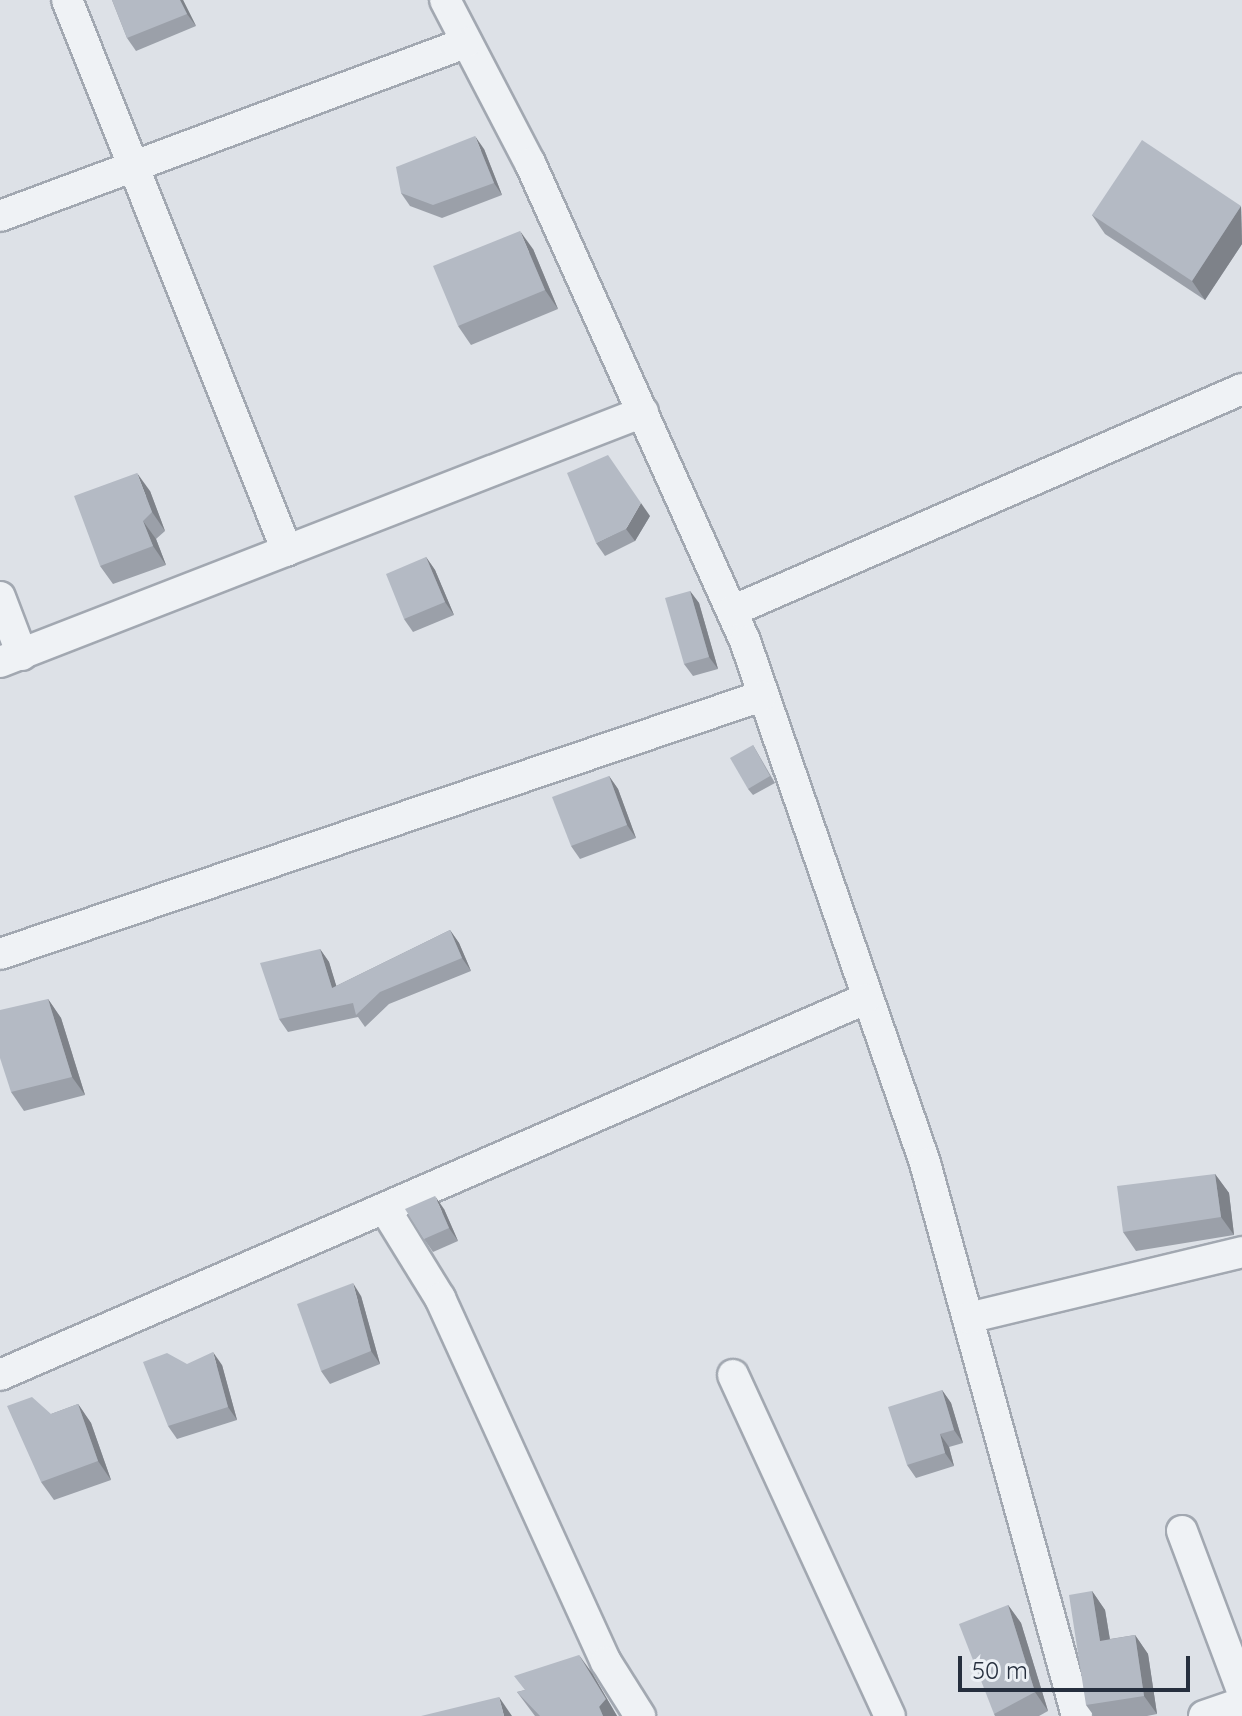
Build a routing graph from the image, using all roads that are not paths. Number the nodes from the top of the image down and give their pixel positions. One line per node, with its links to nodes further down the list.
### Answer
1 (67, 0): 4 (street)
2 (445, 0): 3 (street)
3 (466, 43): 4 (street); 7 (street)
4 (134, 168): 5 (street); 8 (street)
5 (0, 216)
6 (1242, 389): 10 (street)
7 (643, 412): 8 (street); 10 (street)
8 (287, 551): 11 (street)
9 (0, 597): 11 (street)
10 (732, 611): 12 (street)
11 (11, 658)
12 (762, 696): 13 (street); 14 (street)
13 (0, 954)
14 (865, 999): 15 (street); 17 (street)
15 (385, 1209): 18 (street); 23 (street)
16 (1242, 1252): 17 (street)
17 (968, 1318): 25 (street)
18 (0, 1375)
19 (733, 1375): 24 (street)
20 (1182, 1531): 21 (street)
21 (1242, 1691)
22 (1242, 1703): 26 (street)
23 (640, 1716)
24 (890, 1716)
25 (1077, 1716)
26 (1204, 1716)

